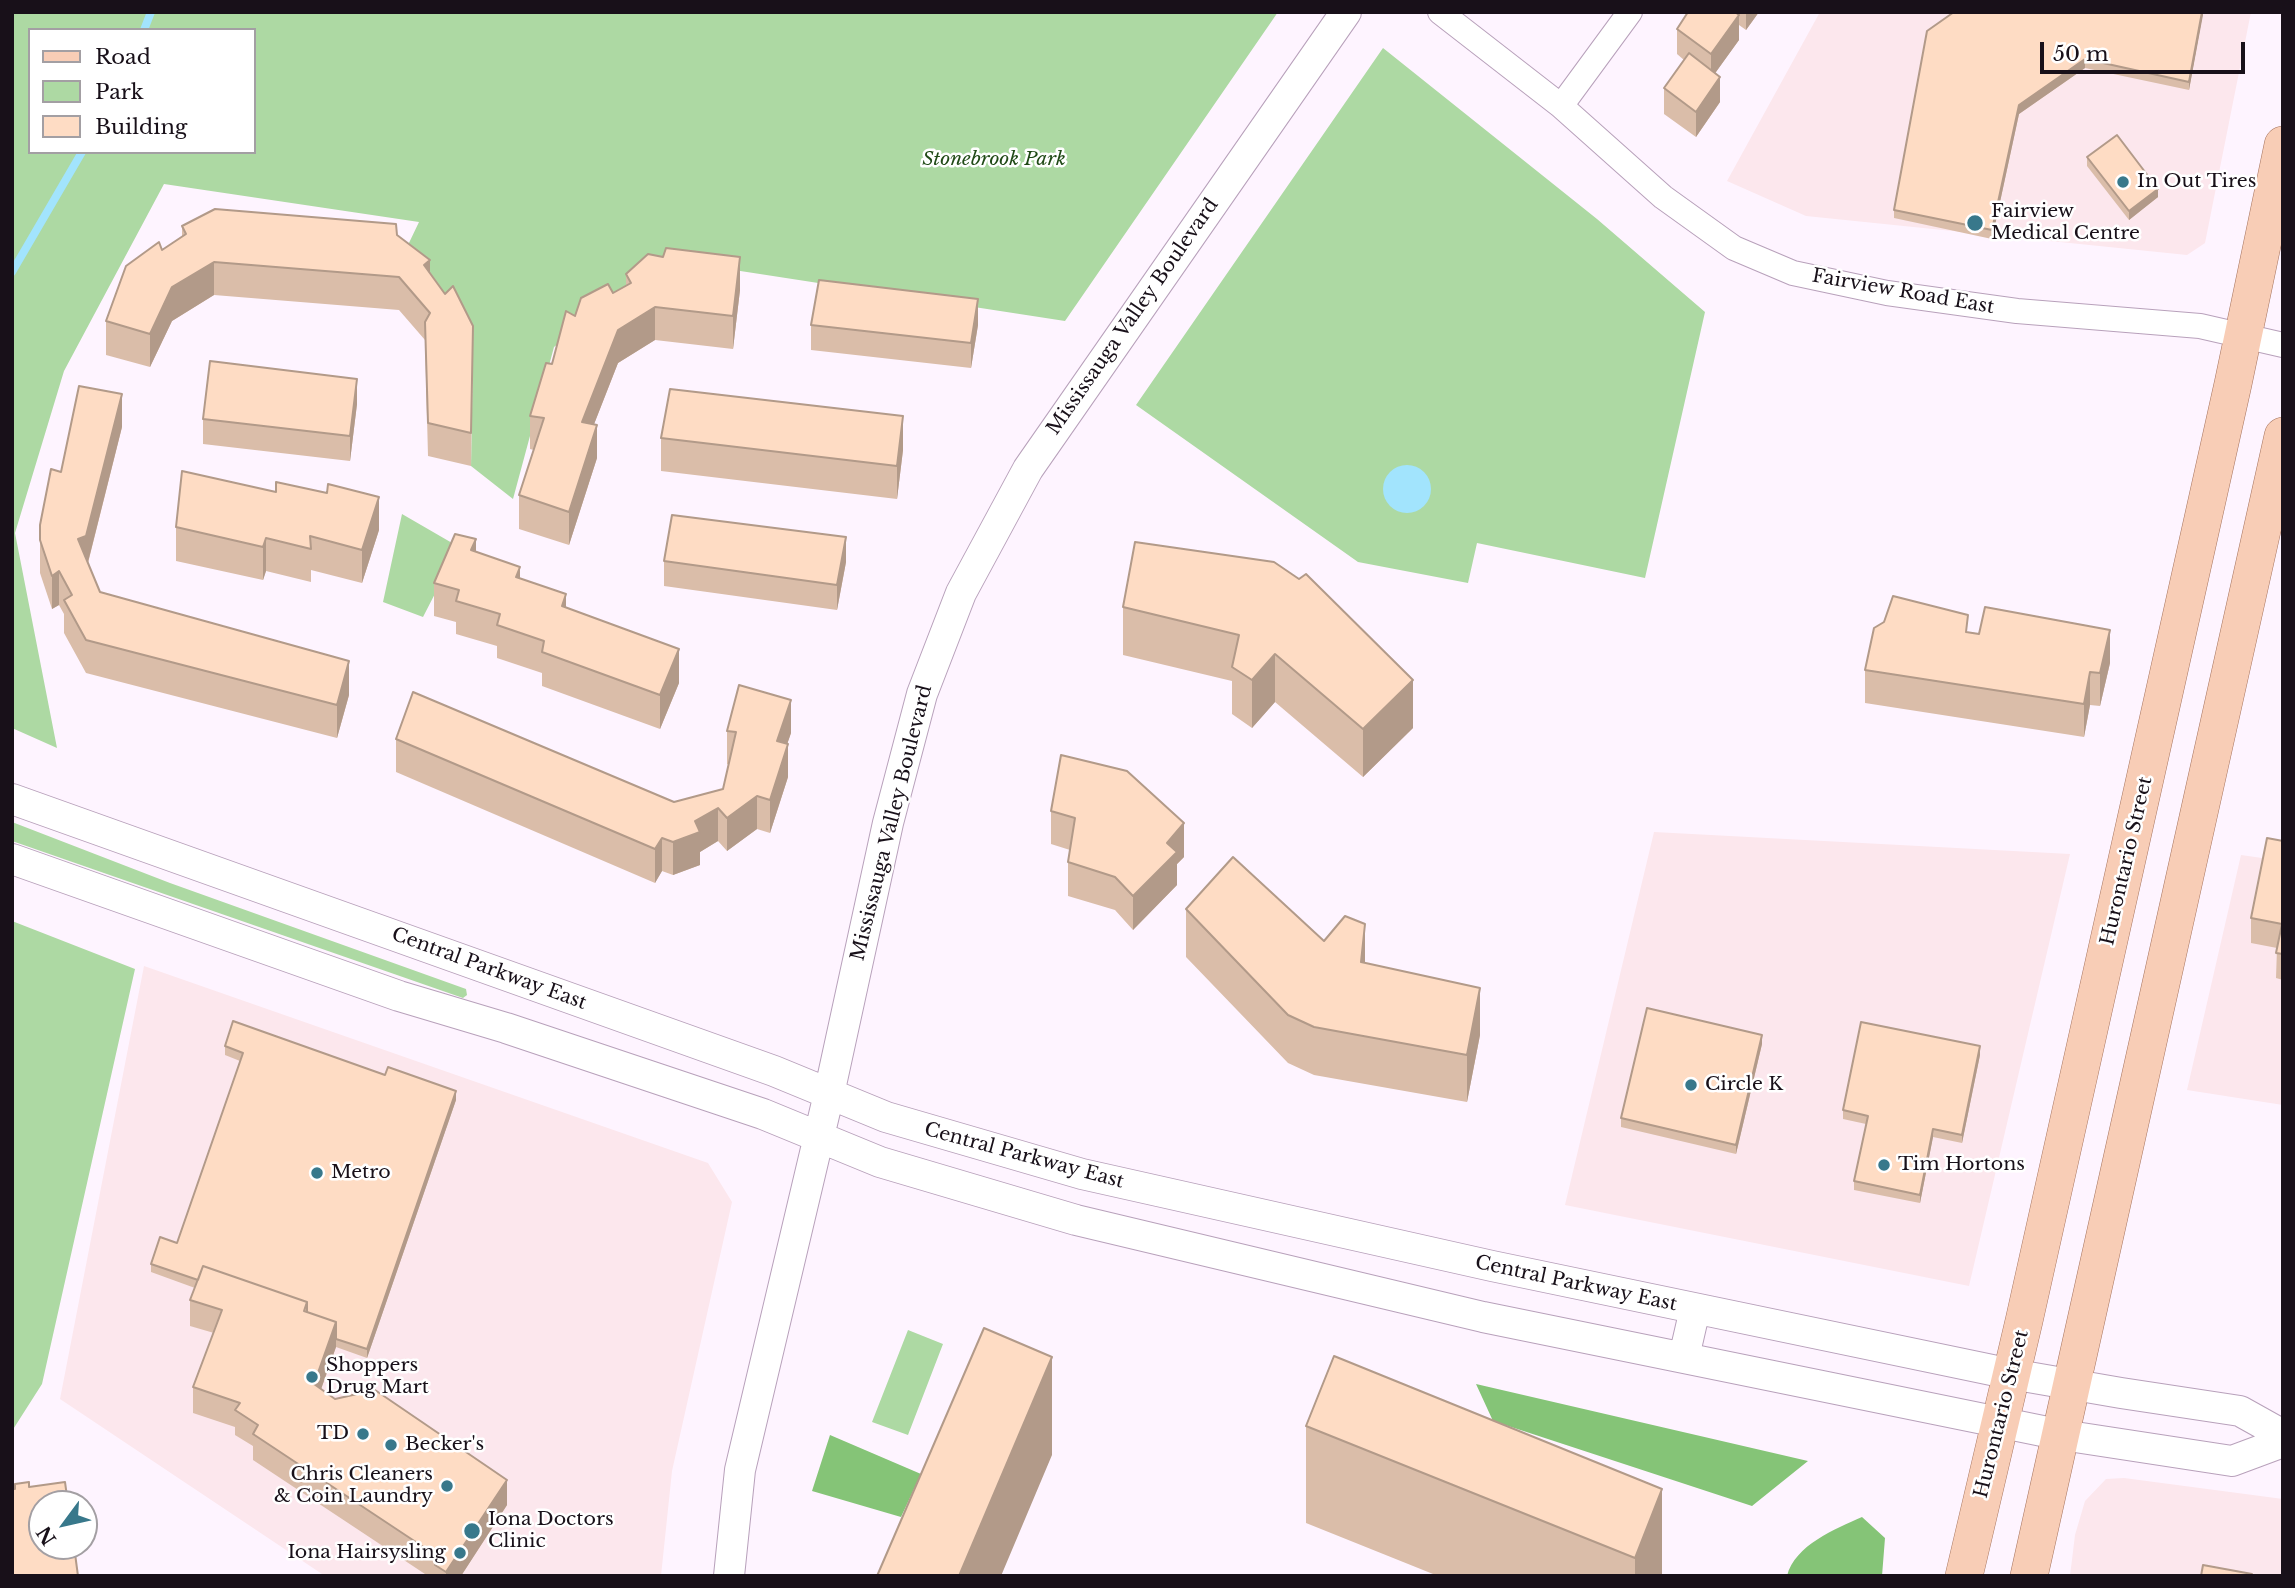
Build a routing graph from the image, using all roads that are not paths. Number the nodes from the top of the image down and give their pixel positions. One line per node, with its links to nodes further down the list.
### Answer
1 (1346, 12): 11 (street, Mississauga Valley Boulevard)
2 (1440, 12): 4 (street, Fairview Road East)
3 (1630, 12): 4 (street)
4 (1561, 106): 6 (street, Fairview Road East)
5 (2283, 145): 6 (main road, Hurontario Street)
6 (2243, 336): 7 (street, Fairview Road East); 15 (main road, Hurontario Street)
7 (2283, 345)
8 (2283, 436): 16 (main road)
9 (12, 799): 11 (street, Central Parkway East)
10 (12, 859): 12 (street)
11 (829, 1094): 12 (street, Mississauga Valley Boulevard); 13 (street, Central Parkway East)
12 (817, 1137): 14 (street); 21 (street, Mississauga Valley Boulevard)
13 (1695, 1309): 14 (street); 15 (street, Central Parkway East)
14 (1684, 1357): 17 (street)
15 (2011, 1374): 16 (street, Central Parkway East); 17 (main road, Hurontario Street)
16 (2073, 1385): 18 (main road); 19 (street, Central Parkway East)
17 (2000, 1423): 18 (street); 22 (main road, Hurontario Street)
18 (2062, 1436): 20 (street); 23 (main road)
19 (2283, 1436)
20 (2283, 1442)
21 (729, 1576)
22 (1965, 1576)
23 (2029, 1576)

